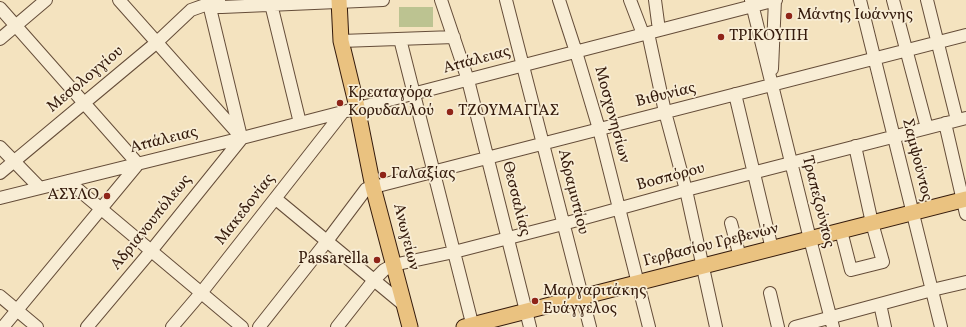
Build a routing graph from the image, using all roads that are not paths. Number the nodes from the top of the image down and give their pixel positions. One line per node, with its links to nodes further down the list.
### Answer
1 (46, 0): 19 (street)
2 (119, 0): 26 (street)
3 (383, 0): 13 (street)
4 (441, 0): 22 (street, Θεσσαλίας)
5 (506, 0): 31 (street, Αδραμυττίου)
6 (559, 0): 29 (street, Μοσχονησίων)
7 (630, 0): 20 (street)
8 (655, 0): 20 (street)
9 (775, 0): 16 (street, Αττάλειας); 33 (street, Τραπεζούντος)
10 (860, 0): 30 (street, Σαμψούντος)
11 (893, 0): 28 (street)
12 (927, 0): 27 (street)
13 (338, 1): 15 (street); 25 (main road, Ανωγείων)
14 (214, 2): 15 (street); 17 (street); 45 (street)
15 (271, 2): 40 (street)
16 (752, 3): 20 (street, Αττάλειας); 33 (street, Τραπεζούντος)
17 (191, 5): 26 (street, Μεσολογγίου)
18 (0, 8): 19 (street)
19 (16, 26): 24 (street); 36 (street)
20 (650, 33): 29 (street, Αττάλειας); 38 (street)
21 (966, 35): 27 (street, Βιθυνίας)
22 (454, 37): 23 (street); 32 (street, Θεσσαλίας)
23 (400, 38): 25 (street); 34 (street)
24 (0, 39)
25 (341, 41): 37 (main road, Ανωγείων)
26 (156, 42): 36 (street, Μεσολογγίου); 45 (street)
27 (938, 43): 28 (street, Βιθυνίας); 39 (street)
28 (907, 51): 30 (street, Βιθυνίας); 42 (street)
29 (576, 52): 31 (street, Αττάλειας); 43 (street, Μοσχονησίων)
30 (874, 59): 33 (street, Βιθυνίας); 44 (street, Σαμψούντος)
31 (524, 65): 32 (street, Αττάλειας); 46 (street, Αδραμυττίου)
32 (468, 80): 34 (street, Αττάλειας); 49 (street, Θεσσαλίας)
33 (772, 85): 35 (street, Βιθυνίας); 51 (street, Τραπεζούντος)
34 (413, 94): 37 (street, Αττάλειας); 53 (street)
35 (735, 94): 38 (street, Βιθυνίας); 54 (street)
36 (84, 103): 50 (street, Μεσολογγίου); 52 (street)
37 (350, 110): 40 (street, Αττάλειας); 57 (main road, Ανωγείων); 61 (street, Μακεδονίας)
38 (666, 112): 43 (street, Βιθυνίας); 59 (street)
39 (962, 119): 41 (street, Βοσπόρου)
40 (300, 123): 45 (street, Αττάλειας)
41 (945, 123): 42 (street, Βοσπόρου); 62 (street)
42 (927, 128): 44 (street, Βοσπόρου)
43 (599, 129): 46 (street, Βιθυνίας); 64 (street, Μοσχονησίων)
44 (894, 136): 47 (street, Βοσπόρου); 65 (street, Σαμψούντος)
45 (242, 138): 52 (street, Αττάλειας); 74 (street, Αδριανουπόλεως)
46 (543, 144): 49 (street, Βιθυνίας); 68 (street, Αδραμυττίου)
47 (855, 146): 51 (street, Βοσπόρου); 67 (street)
48 (0, 147): 50 (street)
49 (488, 157): 53 (street, Βιθυνίας); 70 (street, Θεσσαλίας)
50 (13, 161): 55 (street, Μεσολογγίου); 58 (street)
51 (791, 163): 54 (street, Βοσπόρου); 71 (street, Τραπεζούντος)
52 (138, 164): 56 (street, Αττάλειας); 63 (street)
53 (433, 171): 57 (street, Βιθυνίας); 75 (street)
54 (754, 172): 59 (street, Βοσπόρου); 73 (street)
55 (0, 173)
56 (68, 181): 58 (street, Αττάλειας); 63 (street)
57 (373, 187): 72 (street); 78 (main road, Ανωγείων)
58 (40, 188): 60 (street, Αττάλειας)
59 (686, 190): 64 (street, Βοσπόρου); 77 (street)
60 (0, 198)
61 (276, 198): 72 (street); 83 (street, Μακεδονίας)
62 (965, 204): 65 (main road, Γερβασίου Γρεβενών)
63 (101, 209): 74 (street); 89 (street)
64 (619, 209): 68 (street, Βοσπόρου); 81 (street, Μοσχονησίων)
65 (912, 213): 67 (main road, Γερβασίου Γρεβενών); 82 (street, Σαμψούντος)
66 (731, 223): 76 (street)
67 (872, 223): 69 (main road, Γερβασίου Γρεβενών); 69 (street)
68 (563, 224): 70 (street, Βοσπόρου); 86 (street, Αδραμυττίου)
69 (841, 231): 71 (main road, Γερβασίου Γρεβενών)
70 (508, 238): 75 (street, Βοσπόρου); 90 (street, Θεσσαλίας)
71 (810, 239): 73 (main road, Γερβασίου Γρεβενών); 91 (street, Τραπεζούντος)
72 (327, 241): 79 (street); 98 (street)
73 (772, 249): 76 (main road, Γερβασίου Γρεβενών)
74 (151, 251): 83 (street); 95 (street, Αδριανουπόλεως)
75 (454, 252): 78 (street, Βοσπόρου); 92 (street)
76 (740, 257): 77 (main road, Γερβασίου Γρεβενών)
77 (702, 266): 81 (main road, Γερβασίου Γρεβενών); 104 (street)
78 (388, 267): 79 (street); 88 (main road, Ανωγείων)
79 (374, 280): 88 (street); 99 (street)
80 (966, 282): 82 (street)
81 (638, 283): 86 (main road, Γερβασίου Γρεβενών); 103 (street, Μοσχονησίων)
82 (932, 290): 87 (street); 108 (street, Σαμψούντος)
83 (201, 293): 96 (street, Μακεδονίας); 97 (street)
84 (770, 293): 105 (street)
85 (0, 296): 89 (street)
86 (582, 297): 90 (main road, Γερβασίου Γρεβενών); 102 (street, Αδραμυττίου)
87 (880, 304): 91 (street); 107 (street)
88 (404, 305): 100 (main road, Ανωγείων)
89 (17, 310): 93 (street); 94 (street)
90 (526, 311): 92 (main road, Γερβασίου Γρεβενών); 101 (street, Θεσσαλίας)
91 (832, 322): 106 (street)
92 (470, 326)
93 (2, 327)
94 (37, 327)
95 (87, 327)
96 (172, 327)
97 (242, 327)
98 (259, 327)
99 (337, 327)
100 (410, 327)
101 (530, 327)
102 (590, 327)
103 (649, 327)
104 (716, 327)
105 (778, 327)
106 (795, 327)
107 (885, 327)
108 (940, 327)

